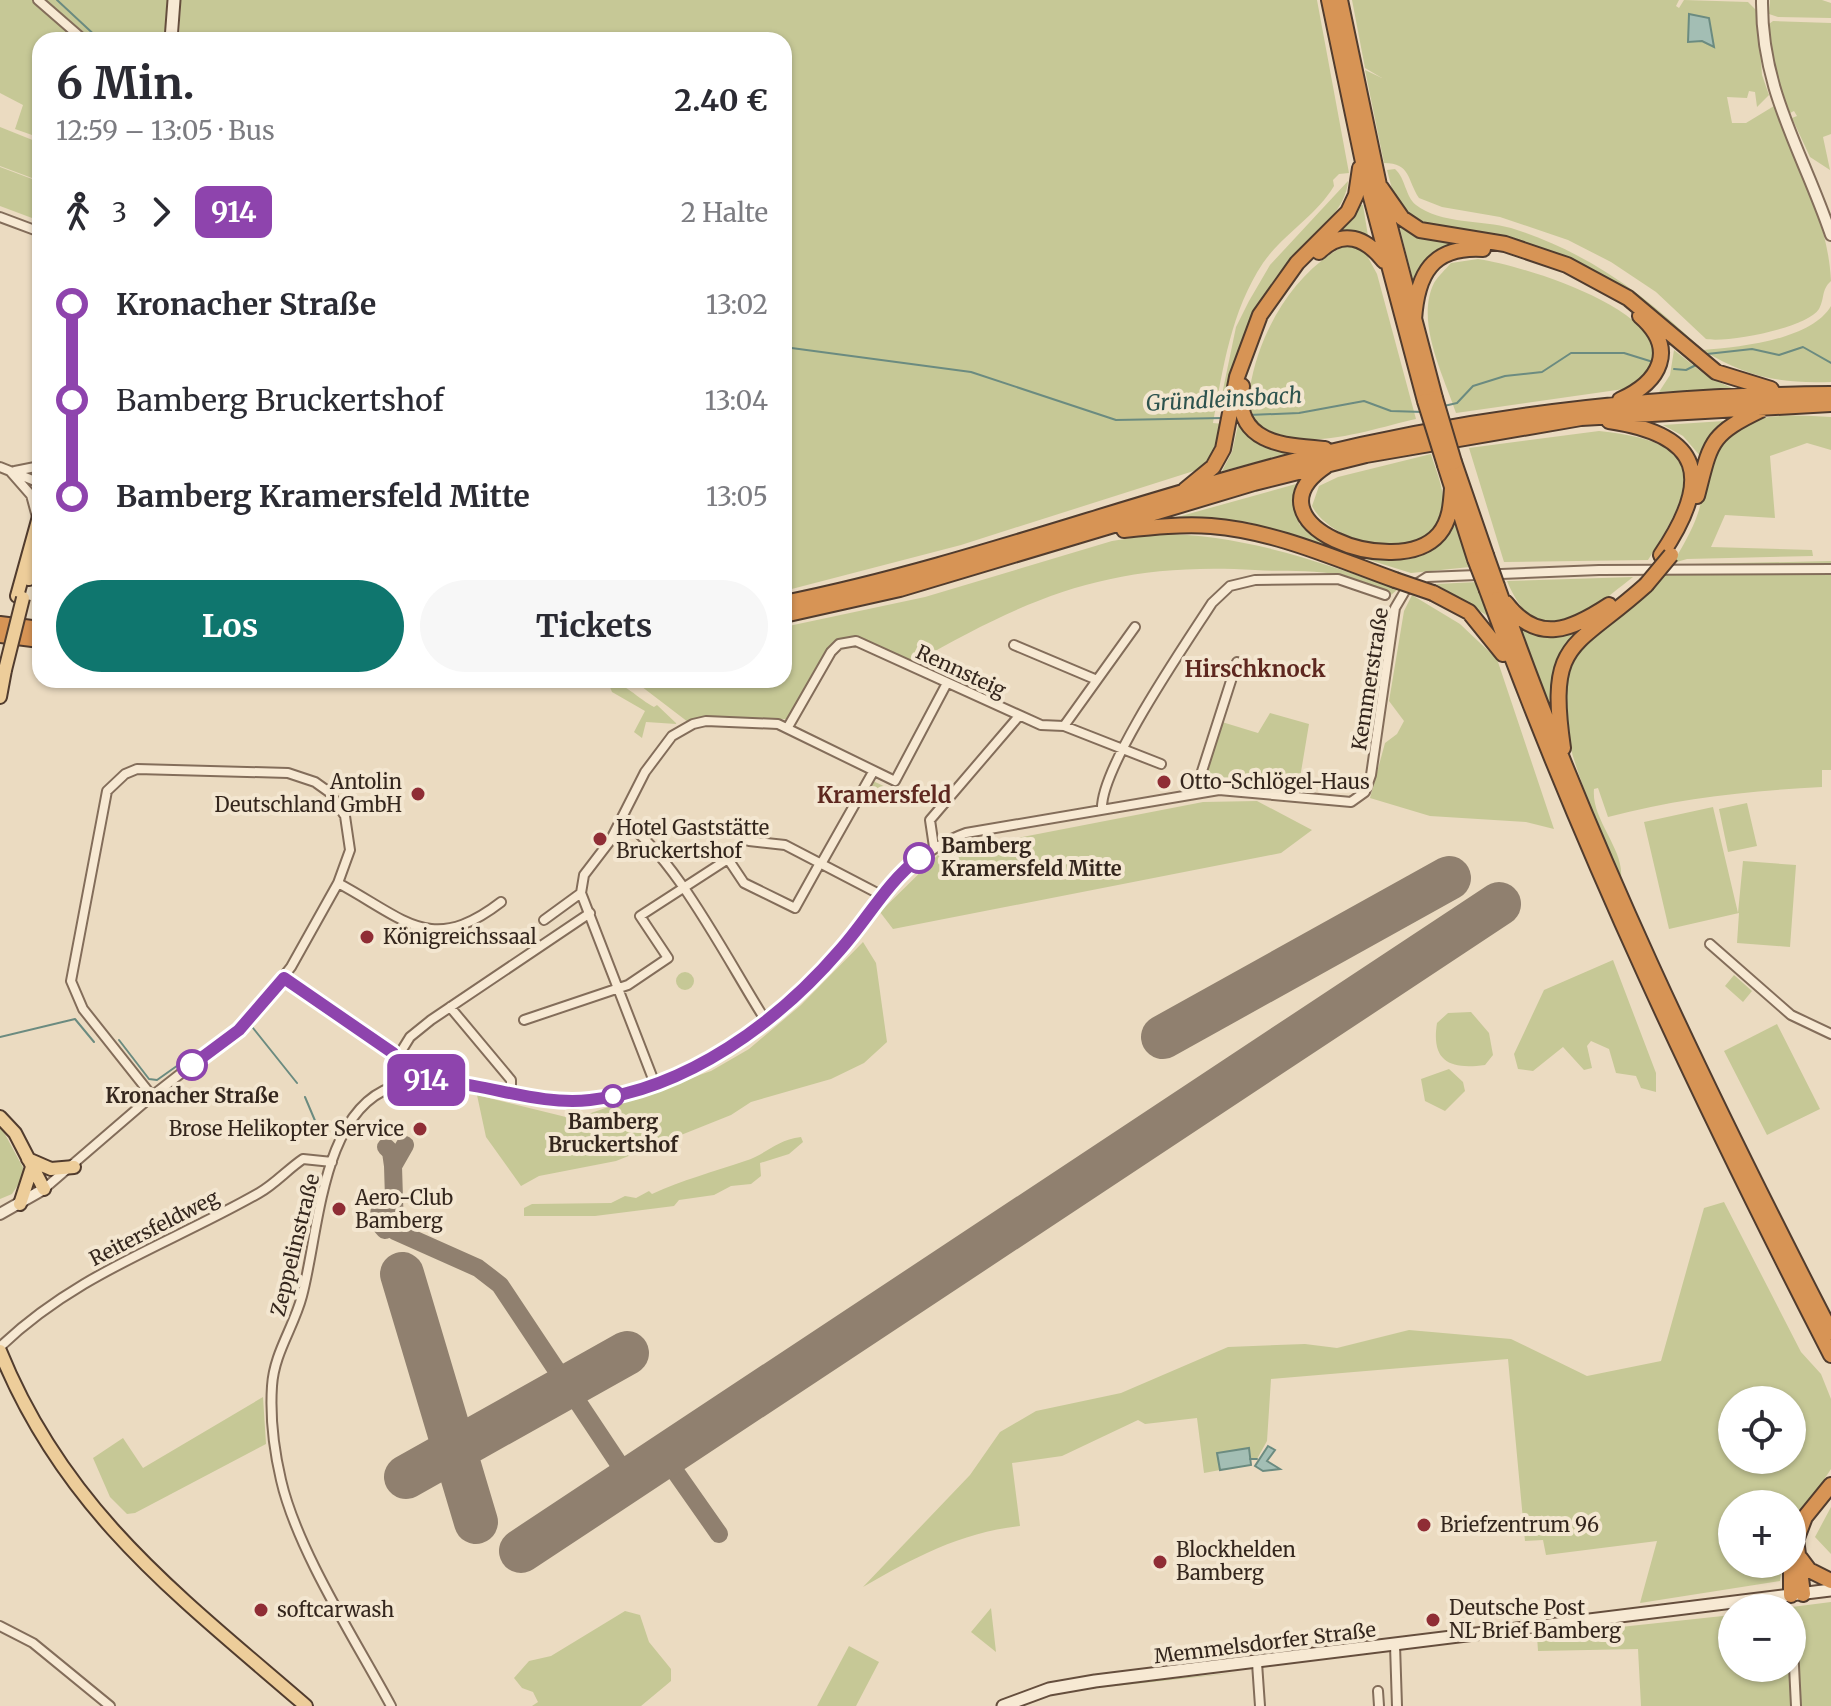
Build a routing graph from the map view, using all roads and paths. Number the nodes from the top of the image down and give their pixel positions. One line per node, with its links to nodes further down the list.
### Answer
1 (38, 0): 6 (street)
2 (174, 0): 7 (main road)
3 (1329, 0): 8 (highway)
4 (1340, 0): 8 (highway)
5 (1762, 0): 13 (street)
6 (75, 32)
7 (172, 32)
8 (1345, 55): 9 (highway)
9 (1364, 154): 10 (highway); 10 (highway)
10 (1371, 186): 14 (highway); 15 (highway); 16 (highway); 22 (highway)
11 (0, 217): 12 (street)
12 (32, 229)
13 (1831, 235)
14 (1388, 266): 18 (highway); 22 (highway)
15 (1414, 320): 18 (highway); 19 (highway)
16 (1807, 394): 17 (highway); 19 (highway)
17 (1831, 394)
18 (1430, 399): 26 (highway, bridge)
19 (1608, 404): 24 (highway)
20 (1831, 404): 21 (highway)
21 (1769, 405): 23 (highway); 36 (highway)
22 (1240, 413): 24 (highway); 32 (highway)
23 (1581, 418): 25 (highway); 36 (highway)
24 (1341, 450): 32 (highway)
25 (1331, 463): 31 (highway); 34 (highway)
26 (1450, 463): 31 (highway); 37 (highway)
27 (0, 467): 29 (street)
28 (32, 467): 29 (street)
29 (10, 471): 30 (street); 33 (street)
30 (32, 480)
31 (1452, 488): 37 (highway)
32 (1177, 496): 44 (highway)
33 (32, 498)
34 (1088, 535): 45 (highway); 54 (highway, bridge)
35 (32, 544): 43 (main road)
36 (1666, 555): 40 (highway)
37 (1481, 557): 41 (highway, bridge)
38 (32, 568): 43 (main road)
39 (1831, 569): 65 (street, Kemmerstraße)
40 (1642, 583): 41 (highway); 64 (highway)
41 (1494, 590): 54 (highway); 64 (highway)
42 (1385, 595): 61 (street, Kemmerstraße)
43 (20, 597): 53 (main road, bridge)
44 (792, 601)
45 (792, 613)
46 (0, 624): 48 (highway)
47 (1135, 627): 55 (street)
48 (32, 631)
49 (32, 634): 50 (highway)
50 (0, 638)
51 (1014, 645): 55 (street)
52 (1237, 662): 65 (street)
53 (3, 667): 57 (main road)
54 (1516, 674): 99 (highway)
55 (1097, 680): 59 (street)
56 (947, 683): 58 (street, Rennsteig); 60 (street, Rennsteig); 63 (street)
57 (0, 697)
58 (1019, 716): 59 (street, Rennsteig); 69 (street)
59 (1064, 726): 61 (street, Rennsteig)
60 (788, 727): 63 (street); 67 (street)
61 (1124, 751): 62 (street, Rennsteig); 66 (street, Kemmerstraße)
62 (1161, 764)
63 (873, 772): 70 (street)
64 (1567, 772): 97 (highway)
65 (1195, 793): 66 (street, Kemmerstraße)
66 (1102, 809): 69 (street, Kemmerstraße)
67 (621, 820): 72 (street); 73 (street)
68 (749, 841): 70 (street)
69 (934, 847): 74 (street, Kemmerstraße)
70 (821, 864): 72 (street); 74 (street)
71 (338, 883): 75 (street); 79 (street); 89 (street)
72 (681, 888): 80 (street); 83 (street)
73 (581, 893): 76 (street); 77 (street)
74 (883, 896): 83 (street, Kemmerstraße)
75 (501, 902)
76 (590, 913): 80 (street); 81 (street)
77 (544, 920)
78 (1710, 944): 84 (street)
79 (284, 978): 85 (street); 89 (street)
80 (616, 989): 82 (street); 87 (street)
81 (450, 1007): 85 (street); 88 (street)
82 (524, 1020)
83 (766, 1021): 87 (street, Kemmerstraße)
84 (1831, 1034)
85 (397, 1058): 86 (street)
86 (404, 1083): 88 (street, Kemmerstraße); 91 (street, Zeppelinstraße)
87 (655, 1084): 88 (street, Kemmerstraße)
88 (511, 1095)
89 (152, 1096): 93 (street)
90 (0, 1117): 92 (main road)
91 (332, 1162): 98 (street, Reitersfeldweg); 116 (street, Zeppelinstraße)
92 (30, 1163): 93 (main road); 94 (main road); 95 (main road)
93 (74, 1167): 94 (street)
94 (44, 1189): 95 (street)
95 (20, 1204): 96 (street)
96 (0, 1214)
97 (1831, 1332)
98 (0, 1349): 100 (main road)
99 (1831, 1355)
100 (3, 1369): 114 (main road); 115 (main road)
101 (1831, 1485): 102 (highway)
102 (1806, 1520)
103 (1806, 1566): 104 (highway)
104 (1831, 1581)
105 (1831, 1590): 106 (main road, Memmelsdorfer Straße)
106 (1806, 1596)
107 (1718, 1607): 109 (main road, Memmelsdorfer Straße)
108 (0, 1626): 113 (street)
109 (1395, 1645): 110 (main road, Memmelsdorfer Straße); 120 (street)
110 (1257, 1663): 117 (main road, Memmelsdorfer Straße); 118 (street)
111 (1795, 1682): 121 (street)
112 (1378, 1691): 119 (street)
113 (110, 1706)
114 (293, 1706)
115 (306, 1706)
116 (391, 1706)
117 (1003, 1706)
118 (1260, 1706)
119 (1379, 1706)
120 (1397, 1706)
121 (1796, 1706)

